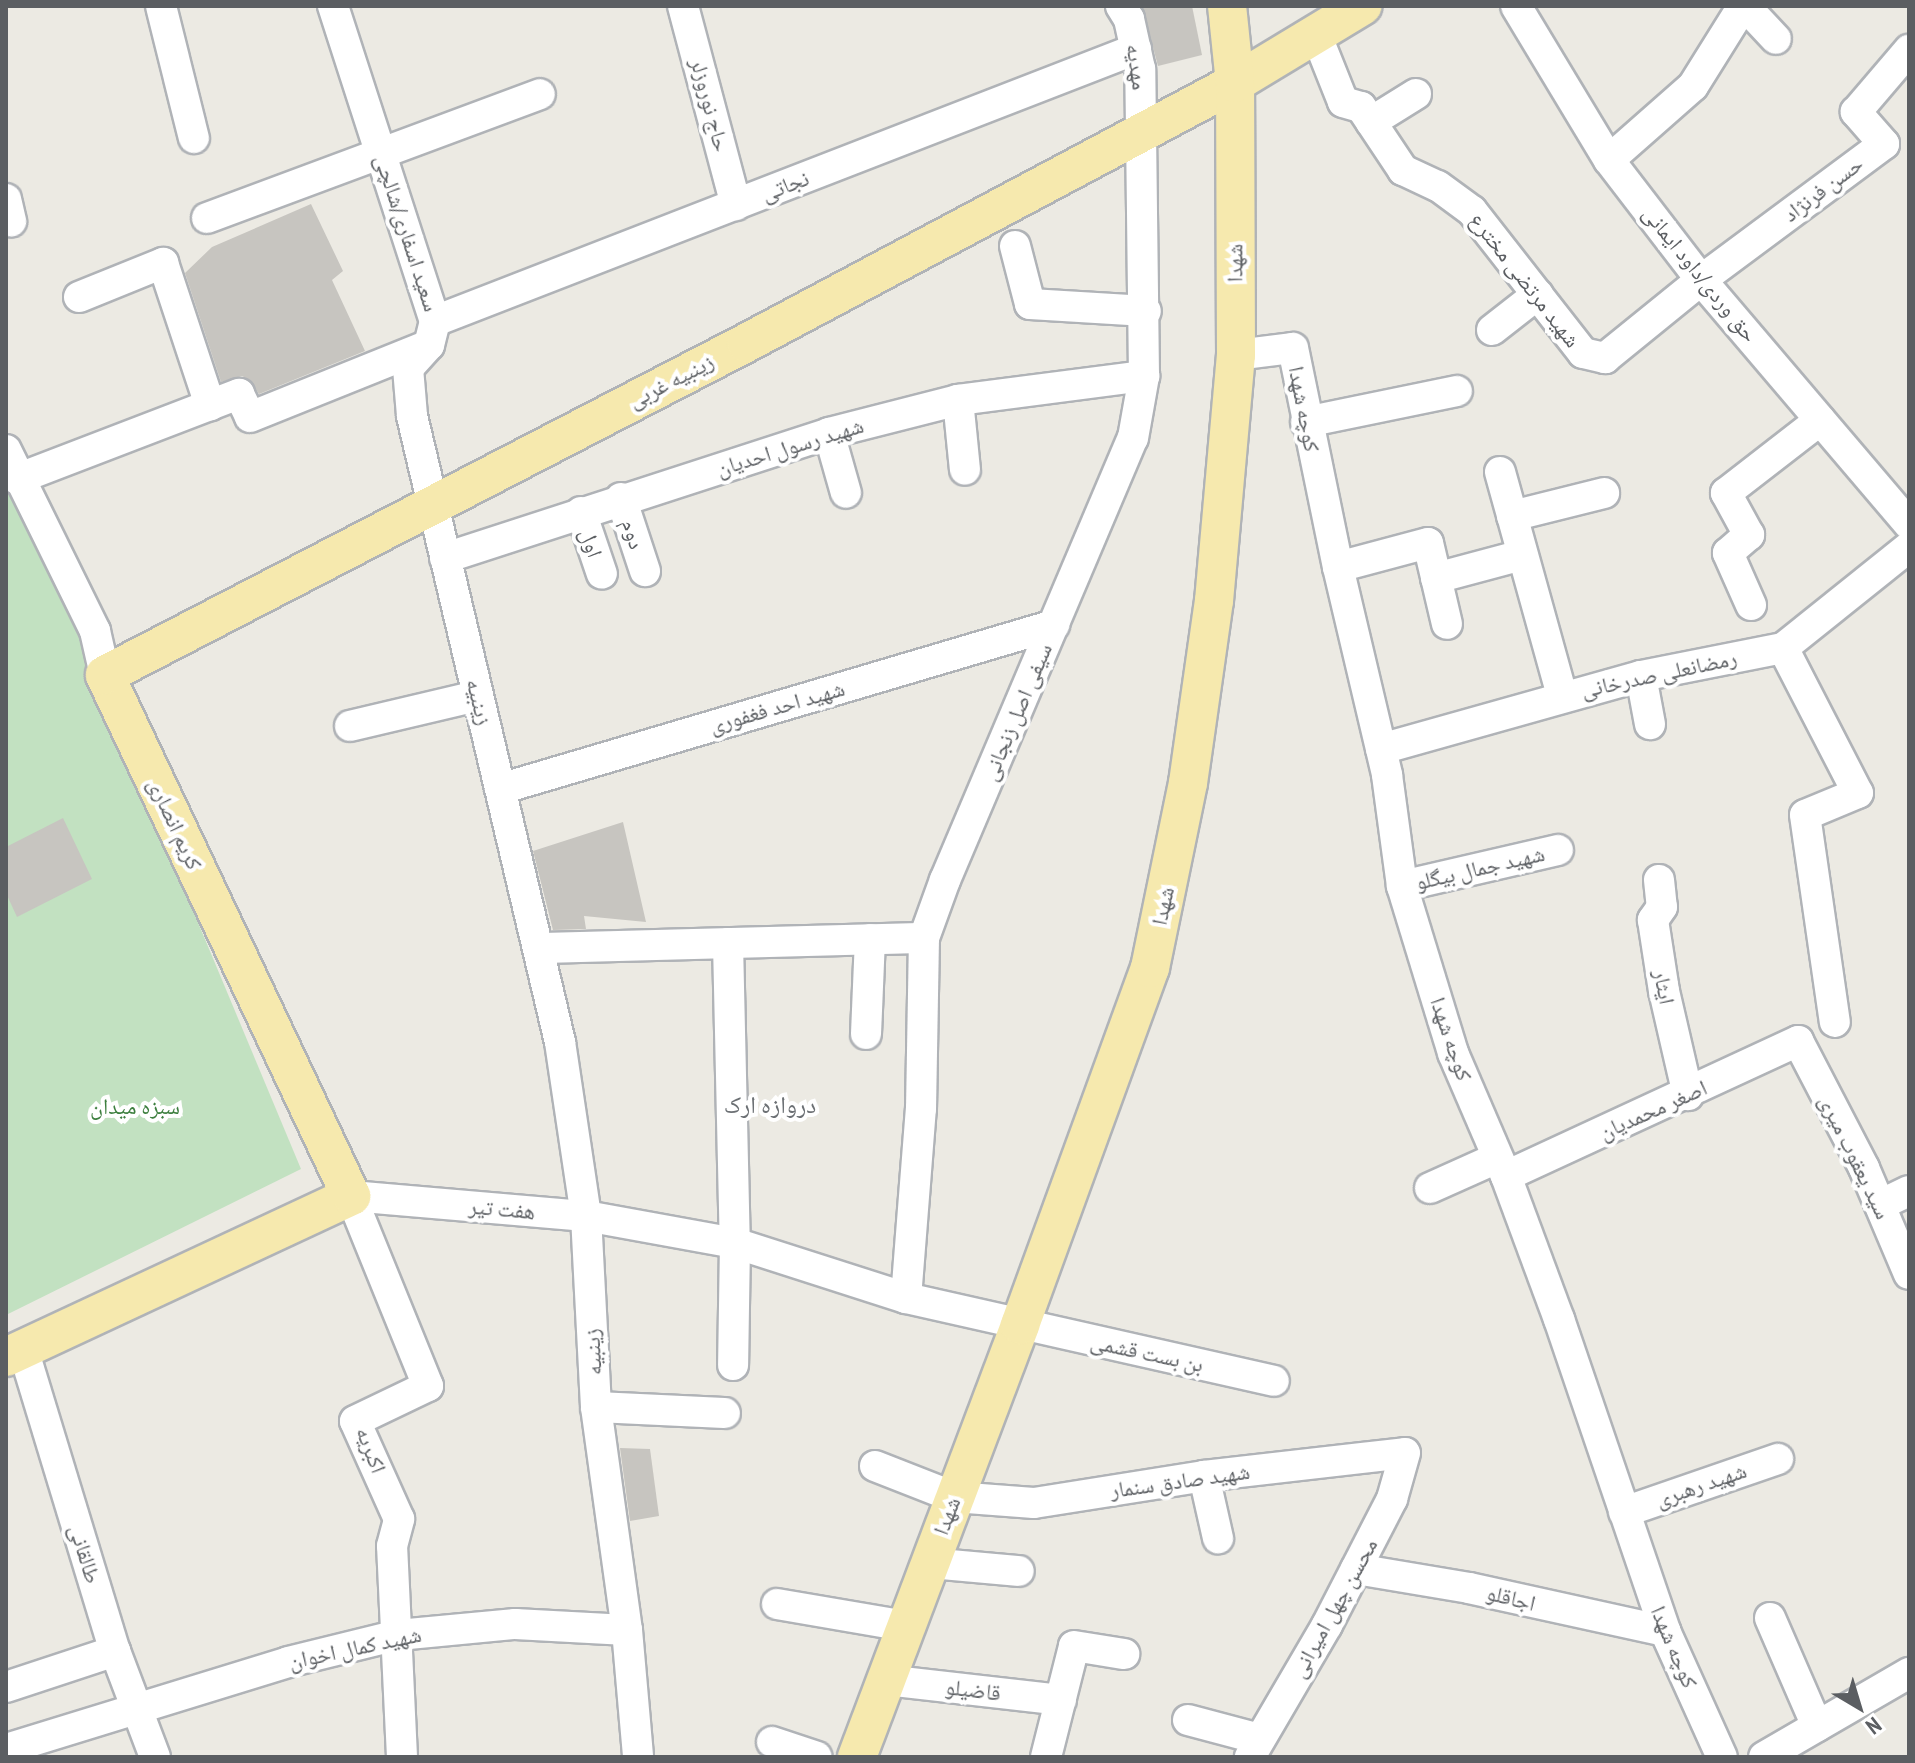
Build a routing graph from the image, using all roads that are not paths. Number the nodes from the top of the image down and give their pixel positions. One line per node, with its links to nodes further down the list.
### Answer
1 (161, 6): 18 (street)
2 (333, 6): 19 (street, سعید اسفاری/شالچی)
3 (683, 6): 21 (street, حاج نوروزلر)
4 (1121, 6): 11 (street, مهدیه)
5 (1227, 6): 13 (main road, شهدا)
6 (1362, 6): 9 (main road, زینبیه غربی)
7 (1516, 6): 20 (street, حق وردی/داود ایمانی)
8 (1744, 6): 10 (street); 20 (street)
9 (1316, 34): 13 (main road, زینبیه غربی); 16 (street, شهید مرتضی مخترع)
10 (1776, 39)
11 (1136, 49): 17 (street, مهدیه); 21 (street, نجاتی)
12 (1909, 50): 24 (street, حسن فرنژاد)
13 (1235, 83): 17 (main road, زینبیه غربی); 30 (main road, شهدا)
14 (540, 94): 19 (street)
15 (1416, 94): 16 (street)
16 (1371, 122): 25 (street, شهید مرتضی مخترع)
17 (1142, 131): 27 (street, سیفی اصل زنجانی); 45 (main road, زینبیه غربی)
18 (194, 138)
19 (381, 153): 22 (street); 29 (street, سعید اسفاری/شالچی)
20 (1609, 160): 24 (street, حق وردی/داود ایمانی)
21 (736, 205): 29 (street, نجاتی)
22 (207, 218)
23 (1015, 246): 27 (street)
24 (1701, 280): 25 (street, شهید مرتضی مخترع); 35 (street, حق وردی/داود ایمانی)
25 (1538, 294): 28 (street)
26 (79, 297): 34 (street)
27 (1146, 311): 31 (street, سیفی اصل زنجانی)
28 (1492, 330)
29 (432, 333): 34 (street, نجاتی); 45 (street, سعید اسفاری/شالچی)
30 (1236, 355): 36 (street, کوچه شهدا); 88 (main road, شهدا)
31 (1144, 376): 33 (street, شهید رسول احدیان); 58 (street, سیفی اصل زنجانی)
32 (1457, 391): 36 (street)
33 (958, 400): 37 (street, شهید رسول احدیان); 39 (street)
34 (210, 405): 41 (street)
35 (1820, 420): 48 (street, حق وردی/داود ایمانی); 56 (street)
36 (1306, 422): 52 (street, کوچه شهدا)
37 (829, 433): 42 (street); 44 (street, شهید رسول احدیان)
38 (6, 450): 41 (street, کریم انصاری)
39 (965, 470)
40 (1500, 472): 47 (street)
41 (17, 479): 60 (street, کریم انصاری)
42 (846, 493)
43 (1604, 493): 47 (street)
44 (621, 498): 46 (street, شهید رسول احدیان); 53 (street, دوم)
45 (431, 503): 51 (street, زینبیه); 60 (main road, زینبیه غربی)
46 (581, 512): 51 (street, شهید رسول احدیان); 54 (street, اول)
47 (1512, 516): 50 (street)
48 (1909, 524)
49 (1909, 547): 59 (street, رمضانعلی صدرخانی)
50 (1522, 555): 55 (street); 63 (street)
51 (445, 558): 62 (street, زینبیه)
52 (1338, 567): 55 (street); 66 (street, کوچه شهدا)
53 (645, 571)
54 (602, 574)
55 (1436, 578): 57 (street)
56 (1751, 605)
57 (1447, 624)
58 (1054, 625): 67 (street, شهید احد فغفوری); 71 (street, سیفی اصل زنجانی)
59 (1783, 648): 61 (street, رمضانعلی صدرخانی); 75 (street)
60 (105, 675): 81 (main road, کریم انصاری)
61 (1641, 676): 63 (street, رمضانعلی صدرخانی); 64 (street)
62 (477, 696): 65 (street); 67 (street, زینبیه)
63 (1562, 696): 66 (street, رمضانعلی صدرخانی)
64 (1650, 724)
65 (350, 726)
66 (1381, 749): 70 (street, کوچه شهدا)
67 (500, 789): 74 (street, زینبیه)
68 (1558, 850): 70 (street, شهید جمال بیگلو)
69 (1659, 880): 78 (street, ایثار)
70 (1402, 886): 79 (street, کوچه شهدا)
71 (924, 938): 72 (street); 87 (street, سیفی اصل زنجانی)
72 (870, 939): 73 (street); 76 (street)
73 (728, 943): 74 (street); 85 (street)
74 (539, 948): 84 (street, زینبیه)
75 (1835, 1022)
76 (866, 1034)
77 (1798, 1041): 78 (street, اصغر محمدیان); 83 (street, سید یعقوب میری)
78 (1688, 1095): 79 (street, اصغر محمدیان)
79 (1501, 1167): 80 (street, اصغر محمدیان); 99 (street, کوچه شهدا)
80 (1430, 1188)
81 (348, 1191): 84 (street, هفت تیر); 89 (main road, هفت تیر); 109 (street, اکبریه)
82 (1909, 1191): 83 (street)
83 (1880, 1205): 86 (street, سید یعقوب میری)
84 (586, 1216): 85 (street, هفت تیر); 92 (street, زینبیه)
85 (735, 1243): 87 (street, هفت تیر); 90 (street)
86 (1909, 1274)
87 (906, 1298): 88 (street, هفت تیر)
88 (1020, 1325): 91 (street, بن بست قشمی); 98 (main road, شهدا)
89 (12, 1350): 110 (street, طالقانی)
90 (733, 1365)
91 (1274, 1381)
92 (596, 1407): 93 (street); 107 (street, زینبیه)
93 (725, 1413)
94 (1405, 1453): 97 (street, شهید صادق سنمار); 102 (street, محسن چهل امیرانی)
95 (1778, 1459): 99 (street, شهید رهبری)
96 (875, 1466): 98 (street, شهید صادق سنمار)
97 (1204, 1476): 98 (street, شهید صادق سنمار); 100 (street)
98 (954, 1497): 101 (main road, شهدا)
99 (1624, 1512): 108 (street, کوچه شهدا)
100 (1218, 1538)
101 (929, 1563): 103 (street); 106 (main road, شهدا)
102 (1356, 1569): 108 (street, اجاقلو); 121 (street, محسن چهل امیرانی)
103 (1019, 1571)
104 (777, 1604): 106 (street)
105 (1770, 1618): 118 (street)
106 (906, 1626): 113 (main road, شهدا)
107 (627, 1630): 109 (street, شهید کمال اخوان); 125 (street, زینبیه)
108 (1665, 1631): 122 (street, کوچه شهدا)
109 (398, 1635): 116 (street, شهید کمال اخوان); 124 (street, اکبریه)
110 (115, 1651): 114 (street); 116 (street, طالقانی)
111 (1124, 1654): 115 (street)
112 (1909, 1673): 118 (street)
113 (886, 1680): 115 (street, قاضیلو); 127 (main road, شهدا)
114 (6, 1687)
115 (1061, 1700): 128 (street)
116 (135, 1707): 120 (street, شهید کمال اخوان); 123 (street, طالقانی)
117 (1188, 1720): 121 (street)
118 (1817, 1726): 129 (street)
119 (772, 1742): 126 (street)
120 (11, 1746)
121 (1255, 1748)
122 (1712, 1753)
123 (155, 1757)
124 (402, 1757)
125 (638, 1757)
126 (817, 1757)
127 (857, 1757)
128 (1046, 1757)
129 (1764, 1757)

